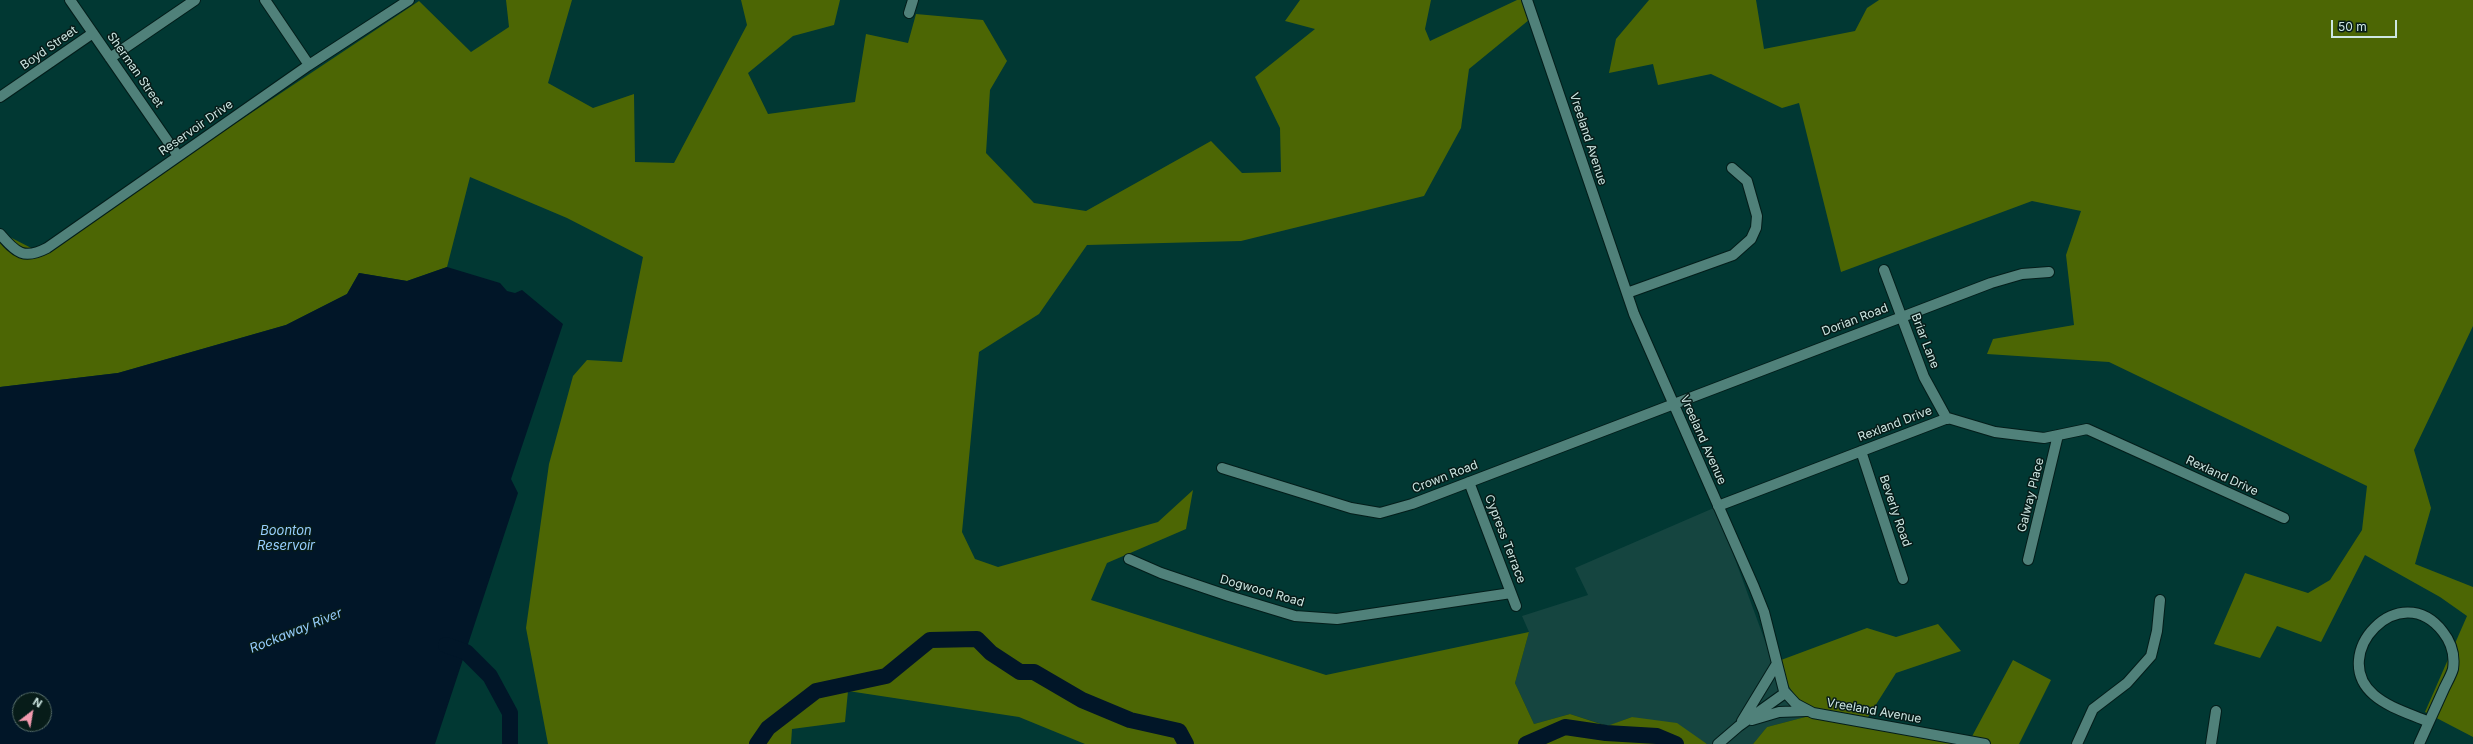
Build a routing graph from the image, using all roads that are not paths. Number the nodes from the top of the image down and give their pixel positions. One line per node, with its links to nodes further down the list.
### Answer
1 (70, 0): 8 (street, Sherman Street)
2 (195, 0): 9 (street)
3 (265, 0): 10 (street)
4 (408, 0): 10 (street, Reservoir Drive)
5 (913, 0): 7 (street)
6 (1527, 0): 17 (street, Vreeland Avenue)
7 (909, 13)
8 (93, 33): 9 (street, Sherman Street); 11 (street, Boyd Street)
9 (110, 58): 12 (street, Sherman Street)
10 (309, 65): 12 (street, Reservoir Drive)
11 (0, 97)
12 (178, 156): 14 (street, Reservoir Drive)
13 (1732, 168): 17 (street)
14 (0, 234)
15 (1884, 270): 18 (street, Briar Lane)
16 (2048, 272): 18 (street, Dorian Road)
17 (1627, 293): 19 (street, Vreeland Avenue)
18 (1902, 317): 19 (street, Dorian Road); 20 (street, Briar Lane)
19 (1673, 403): 24 (street, Crown Road); 25 (street, Vreeland Avenue)
20 (1947, 419): 21 (street, Rexland Drive); 22 (street, Rexland Drive)
21 (2058, 435): 26 (street, Rexland Drive); 28 (street, Galway Place)
22 (1861, 451): 25 (street, Rexland Drive); 29 (street, Beverly Road)
23 (1222, 468): 24 (street, Crown Road)
24 (1469, 482): 30 (street, Cypress Terrace)
25 (1718, 506): 33 (street, Vreeland Avenue)
26 (2284, 518)
27 (1129, 559): 30 (street, Dogwood Road)
28 (2028, 560)
29 (1903, 579)
30 (1511, 593): 32 (street, Cypress Terrace)
31 (2160, 600): 41 (street)
32 (1516, 606)
33 (1776, 665): 34 (street, Vreeland Avenue); 38 (street)
34 (1786, 693): 35 (street, Vreeland Avenue); 38 (street)
35 (1808, 711): 38 (street); 40 (street, Vreeland Avenue)
36 (2216, 711): 42 (street)
37 (2429, 722): 37 (street); 43 (street)
38 (1739, 726): 39 (street)
39 (1718, 744)
40 (1985, 744)
41 (2077, 744)
42 (2211, 744)
43 (2419, 744)

